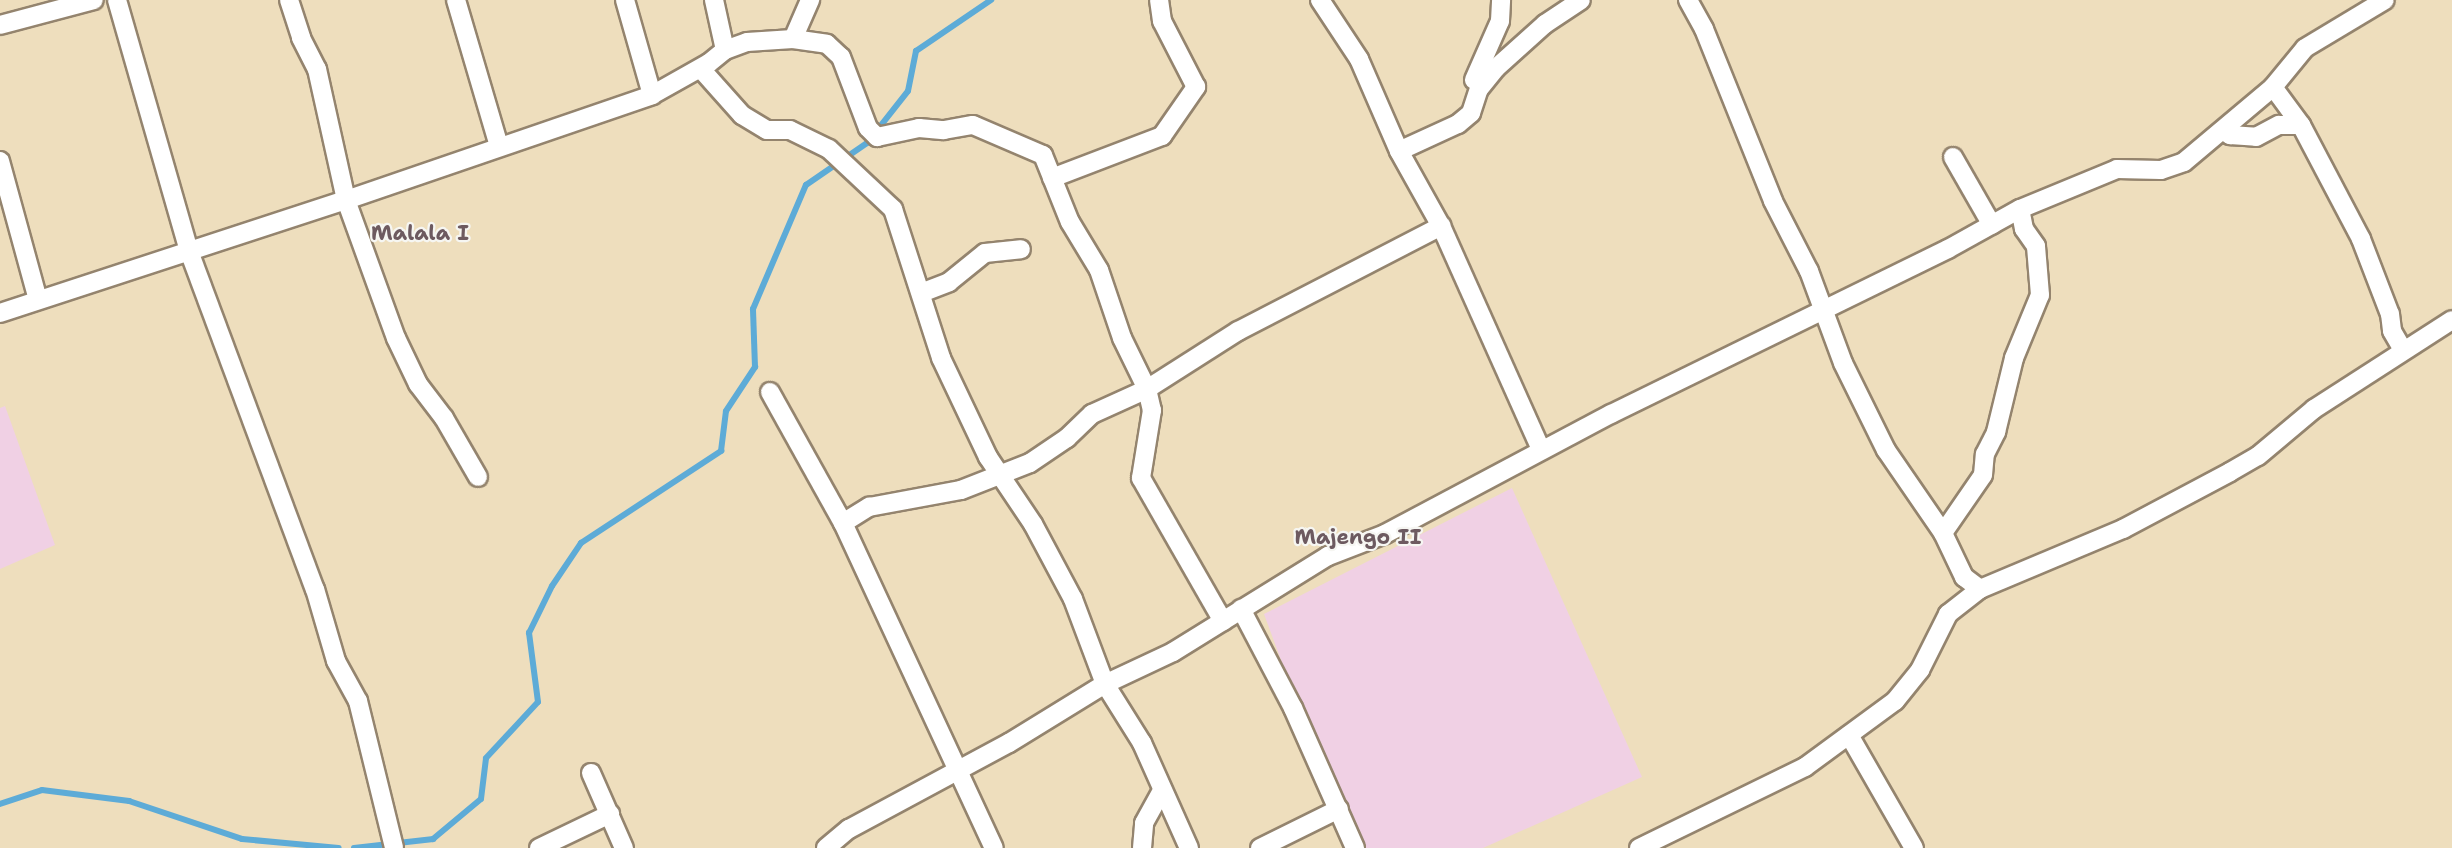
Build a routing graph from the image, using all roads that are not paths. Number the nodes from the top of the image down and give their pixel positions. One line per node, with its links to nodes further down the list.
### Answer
1 (94, 0): 14 (street)
2 (117, 0): 33 (street)
3 (289, 0): 28 (street)
4 (456, 0): 23 (street)
5 (625, 0): 19 (street)
6 (714, 0): 16 (street)
7 (810, 0): 15 (street)
8 (1159, 0): 27 (street)
9 (1320, 0): 24 (street)
10 (1501, 0): 20 (street)
11 (1581, 0): 20 (street)
12 (1688, 0): 36 (street)
13 (2385, 0): 18 (street)
14 (0, 26)
15 (793, 39): 16 (street); 27 (street)
16 (725, 50): 17 (street)
17 (701, 69): 19 (street); 34 (street)
18 (2273, 87): 21 (street); 22 (street)
19 (652, 95): 23 (street)
20 (1458, 124): 24 (street)
21 (2301, 124): 22 (street); 39 (street)
22 (2223, 130): 29 (street)
23 (499, 146): 28 (street)
24 (1399, 151): 31 (street)
25 (1953, 157): 30 (street)
26 (0, 161): 35 (street)
27 (1052, 178): 40 (street)
28 (346, 200): 33 (street); 44 (street)
29 (2019, 209): 30 (street); 46 (street)
30 (1992, 225): 36 (street)
31 (1441, 226): 40 (street); 42 (street)
32 (1021, 249): 34 (street)
33 (189, 251): 35 (street); 57 (street)
34 (921, 293): 43 (street)
35 (38, 300): 37 (street)
36 (1822, 309): 42 (street); 46 (street)
37 (0, 313)
38 (2452, 320): 39 (street)
39 (2403, 350): 47 (street)
40 (1147, 389): 43 (street); 49 (street)
41 (770, 392): 45 (street)
42 (1541, 450): 48 (street)
43 (1001, 476): 45 (street); 50 (street)
44 (478, 477)
45 (843, 524): 52 (street)
46 (1943, 533): 47 (street)
47 (1980, 589): 51 (street)
48 (1241, 609): 49 (street); 55 (street)
49 (1223, 621): 50 (street)
50 (1105, 684): 52 (street); 54 (street)
51 (1849, 735): 66 (street); 67 (street)
52 (957, 770): 60 (street); 61 (street)
53 (591, 773): 56 (street)
54 (1162, 791): 62 (street); 63 (street)
55 (1339, 809): 64 (street); 65 (street)
56 (610, 814): 58 (street); 59 (street)
57 (393, 848)
58 (539, 848)
59 (624, 848)
60 (825, 848)
61 (994, 848)
62 (1142, 848)
63 (1189, 848)
64 (1260, 848)
65 (1355, 848)
66 (1639, 848)
67 (1914, 848)

